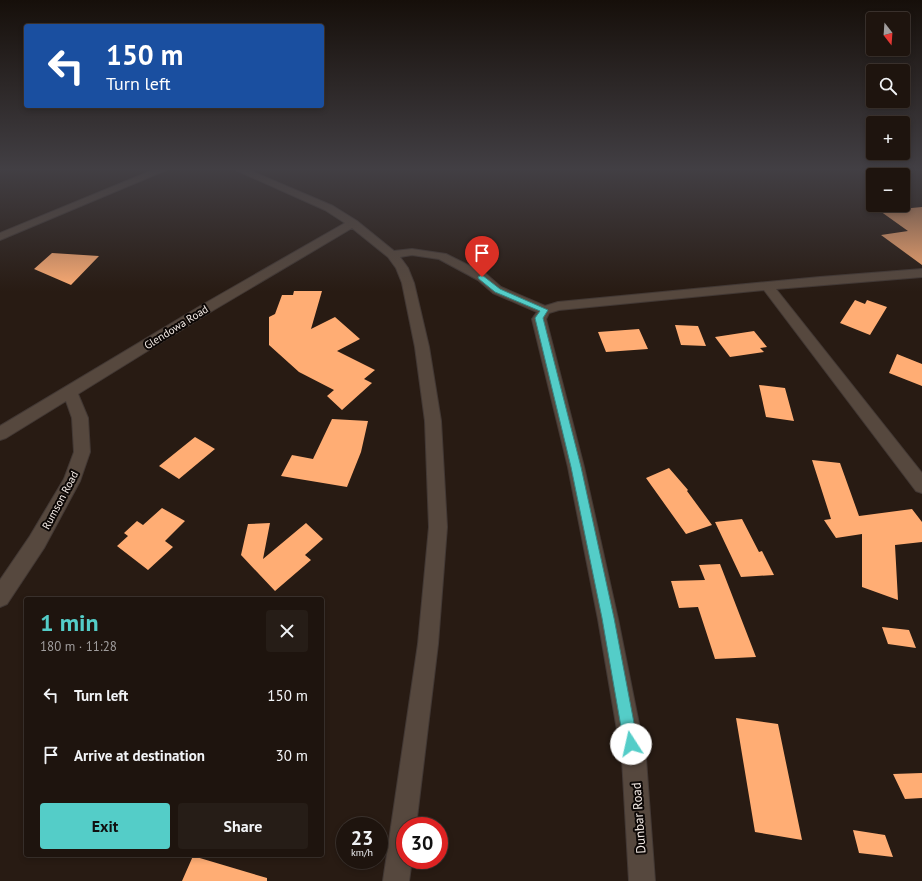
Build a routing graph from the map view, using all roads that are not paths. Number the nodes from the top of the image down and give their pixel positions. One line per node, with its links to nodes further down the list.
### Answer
1 (67, 209): 4 (street)
2 (331, 209): 3 (street)
3 (353, 223): 5 (street); 9 (street, Glendowa Road)
4 (0, 237)
5 (392, 255): 8 (street); 13 (street)
6 (922, 273): 7 (street)
7 (767, 286): 8 (street); 11 (street)
8 (544, 310): 14 (street, Dunbar Road)
9 (70, 392): 10 (street, Glendowa Road); 12 (street, Rumson Road)
10 (0, 434)
11 (922, 486)
12 (0, 597)
13 (396, 881)
14 (642, 881)

